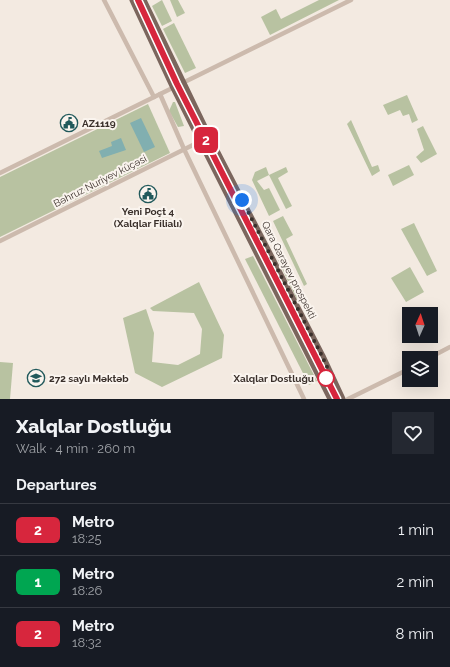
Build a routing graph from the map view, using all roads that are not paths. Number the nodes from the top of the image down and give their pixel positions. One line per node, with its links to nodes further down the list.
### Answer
1 (104, 0): 8 (street)
2 (133, 0): 6 (main road, Qara Qarayev prospekti)
3 (143, 0): 5 (main road, Qara Qarayev prospekti)
4 (351, 0): 5 (street)
5 (183, 83): 6 (street); 9 (main road, Qara Qarayev prospekti)
6 (174, 88): 7 (street); 10 (main road, Qara Qarayev prospekti)
7 (160, 94): 8 (street); 11 (street)
8 (154, 98): 12 (street)
9 (209, 137): 10 (street, Bəhruz Nuriyev küçəsi); 17 (main road, Qara Qarayev prospekti)
10 (201, 141): 11 (street, Bəhruz Nuriyev küçəsi); 19 (main road, Qara Qarayev prospekti)
11 (184, 149): 13 (street, Bəhruz Nuriyev küçəsi); 18 (street)
12 (0, 173)
13 (0, 241)
14 (450, 347): 15 (street)
15 (438, 354)
16 (402, 372): 21 (street)
17 (335, 382): 20 (main road, Qara Qarayev prospekti); 21 (street)
18 (304, 399)
19 (331, 399)
20 (342, 399)
21 (347, 399)

